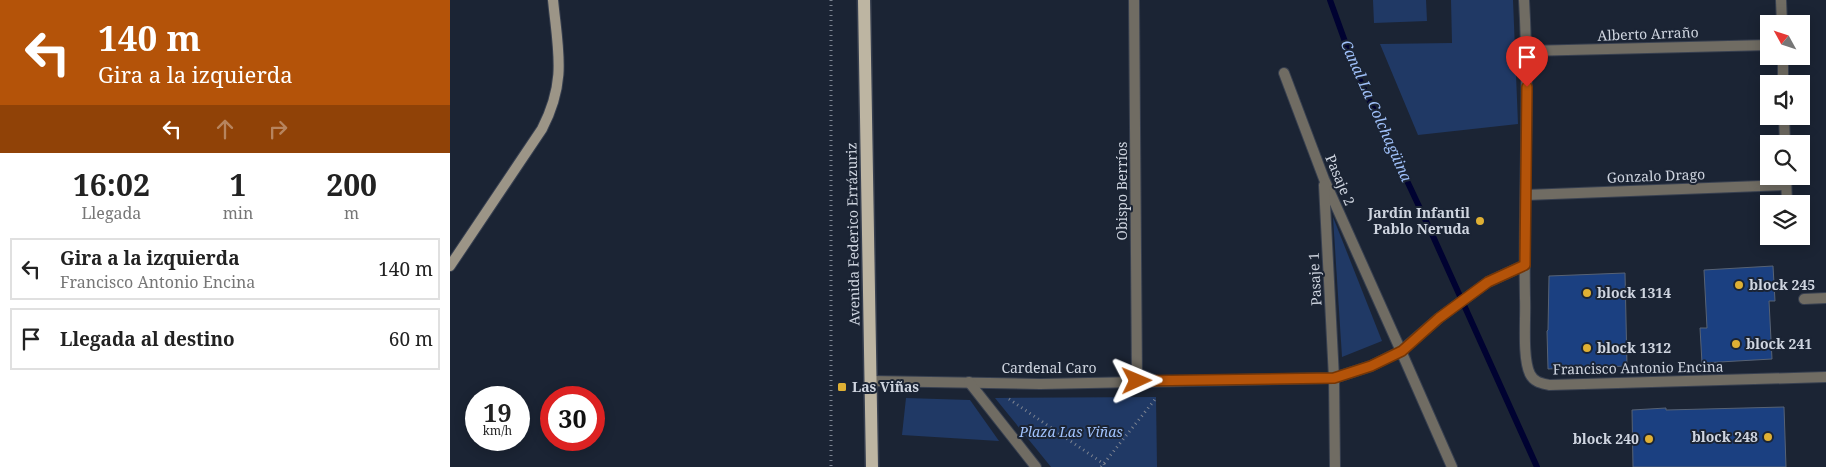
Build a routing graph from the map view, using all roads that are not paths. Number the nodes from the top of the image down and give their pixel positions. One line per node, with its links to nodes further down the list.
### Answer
1 (553, 0): 14 (main road)
2 (864, 0): 20 (main road, Avenida Federico Errázuriz)
3 (1134, 0): 21 (street, Obispo Berríos)
4 (1524, 0): 8 (street, Francisco Antonio Encina)
5 (1781, 0): 6 (street)
6 (1782, 15)
7 (1760, 45): 8 (street, Alberto Arraño)
8 (1527, 52): 12 (street, Francisco Antonio Encina)
9 (1284, 73): 10 (street, Pasaje 2)
10 (1324, 179): 17 (street, Pasaje 2); 19 (street, Pasaje 1)
11 (1760, 182): 12 (street, Gonzalo Drago)
12 (1526, 195): 13 (street, Francisco Antonio Encina)
13 (1525, 265): 17 (street, Cardenal Caro); 18 (street, Francisco Antonio Encina)
14 (450, 266)
15 (1826, 298): 16 (street)
16 (1804, 299)
17 (1402, 351): 19 (street, Cardenal Caro); 26 (street, Pasaje 2)
18 (1826, 377)
19 (1334, 378): 21 (street, Cardenal Caro); 25 (street, Pasaje 1)
20 (871, 381): 22 (street, Cardenal Caro); 23 (main road, Avenida Federico Errázuriz)
21 (1137, 381): 22 (street, Cardenal Caro)
22 (968, 382): 24 (street)
23 (872, 467)
24 (1036, 467)
25 (1335, 467)
26 (1452, 467)

